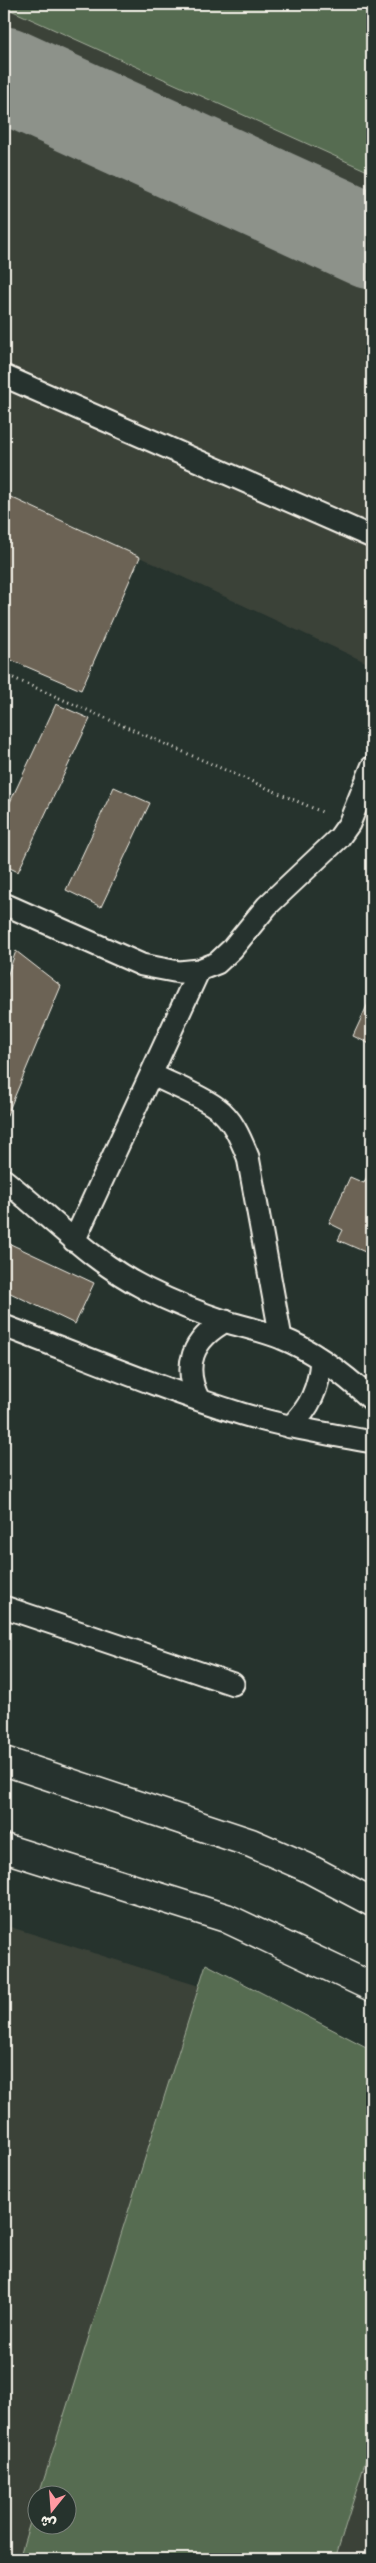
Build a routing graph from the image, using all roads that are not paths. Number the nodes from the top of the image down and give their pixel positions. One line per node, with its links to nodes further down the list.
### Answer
1 (4, 376): 2 (lane)
2 (372, 537)
3 (372, 767): 5 (lane)
4 (4, 904): 5 (lane)
5 (199, 970): 6 (lane)
6 (151, 1074): 8 (lane); 11 (lane)
7 (4, 1180): 8 (lane)
8 (74, 1240): 9 (lane)
9 (226, 1321): 11 (lane); 13 (lane)
10 (4, 1326): 13 (lane)
11 (281, 1338): 12 (lane)
12 (320, 1360): 14 (lane); 15 (lane)
13 (199, 1400): 15 (lane)
14 (372, 1400)
15 (290, 1427): 16 (lane)
16 (372, 1442)
17 (4, 1608): 18 (lane)
18 (233, 1684)
19 (4, 1761): 21 (main road)
20 (4, 1848): 22 (main road)
21 (372, 1902)
22 (372, 1987)

